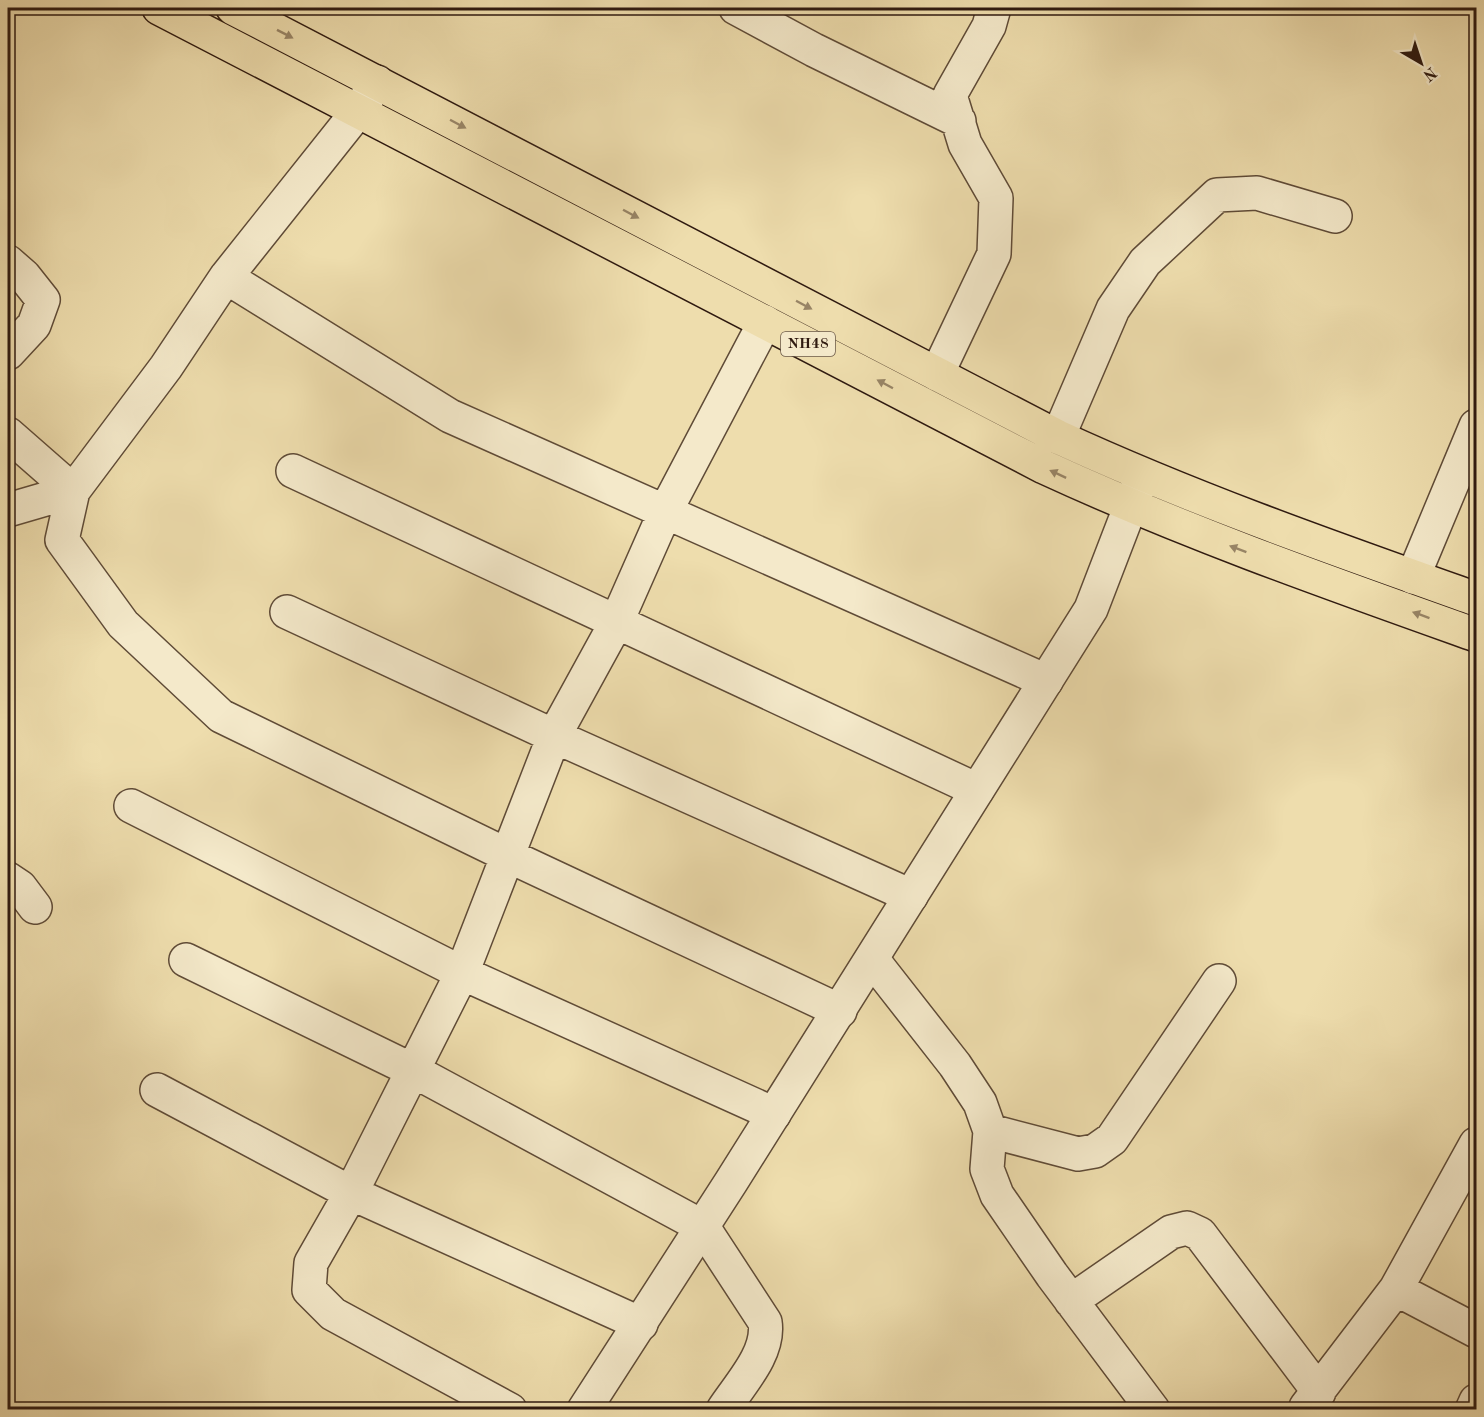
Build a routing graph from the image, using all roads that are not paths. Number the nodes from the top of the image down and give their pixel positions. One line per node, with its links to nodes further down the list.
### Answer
1 (159, 8): 6 (highway, NH48)
2 (233, 8): 5 (highway, NH48, one-way to 5)
3 (736, 8): 7 (street)
4 (994, 8): 7 (street)
5 (377, 82): 6 (street); 13 (highway, NH48, one-way to 13)
6 (359, 110): 10 (street); 11 (highway, NH48)
7 (958, 121): 13 (street)
8 (1335, 216): 16 (street)
9 (8, 262): 12 (street)
10 (226, 276): 19 (street); 22 (street)
11 (765, 322): 20 (highway, NH48, one-way to 11); 22 (street)
12 (8, 352)
13 (937, 374): 16 (highway, NH48)
14 (1476, 426): 23 (street)
15 (8, 434): 19 (street)
16 (1058, 437): 18 (highway, NH48)
17 (293, 471): 26 (street)
18 (1142, 476): 20 (street); 23 (highway, NH48)
19 (73, 491): 21 (street); 32 (street)
20 (1129, 506): 27 (highway, NH48, one-way to 20); 28 (street)
21 (8, 510)
22 (665, 512): 26 (street); 28 (street)
23 (1413, 577): 24 (highway, NH48)
24 (1476, 599)
25 (287, 612): 29 (street)
26 (616, 623): 29 (street); 30 (street)
27 (1476, 635)
28 (1046, 681): 30 (street)
29 (554, 736): 32 (street); 34 (street)
30 (978, 790): 34 (street)
31 (131, 806): 38 (street)
32 (509, 856): 38 (street); 40 (street)
33 (8, 879): 35 (street)
34 (911, 896): 36 (street)
35 (35, 907)
36 (872, 959): 40 (street); 44 (street)
37 (186, 960): 41 (street)
38 (462, 973): 41 (street); 43 (street)
39 (1219, 981): 44 (street)
40 (840, 1011): 43 (street)
41 (412, 1070): 46 (street); 47 (street)
42 (157, 1090): 46 (street)
43 (774, 1114): 47 (street)
44 (990, 1131): 49 (street)
45 (1476, 1144): 48 (street)
46 (351, 1193): 50 (street); 54 (street)
47 (703, 1227): 50 (street); 56 (street)
48 (1396, 1289): 51 (street); 52 (street)
49 (1071, 1301): 52 (street); 57 (street)
50 (641, 1324): 55 (street)
51 (1476, 1330)
52 (1312, 1401)
53 (1476, 1401): 58 (street)
54 (510, 1410)
55 (584, 1410)
56 (723, 1410)
57 (1153, 1410)
58 (1472, 1410)

